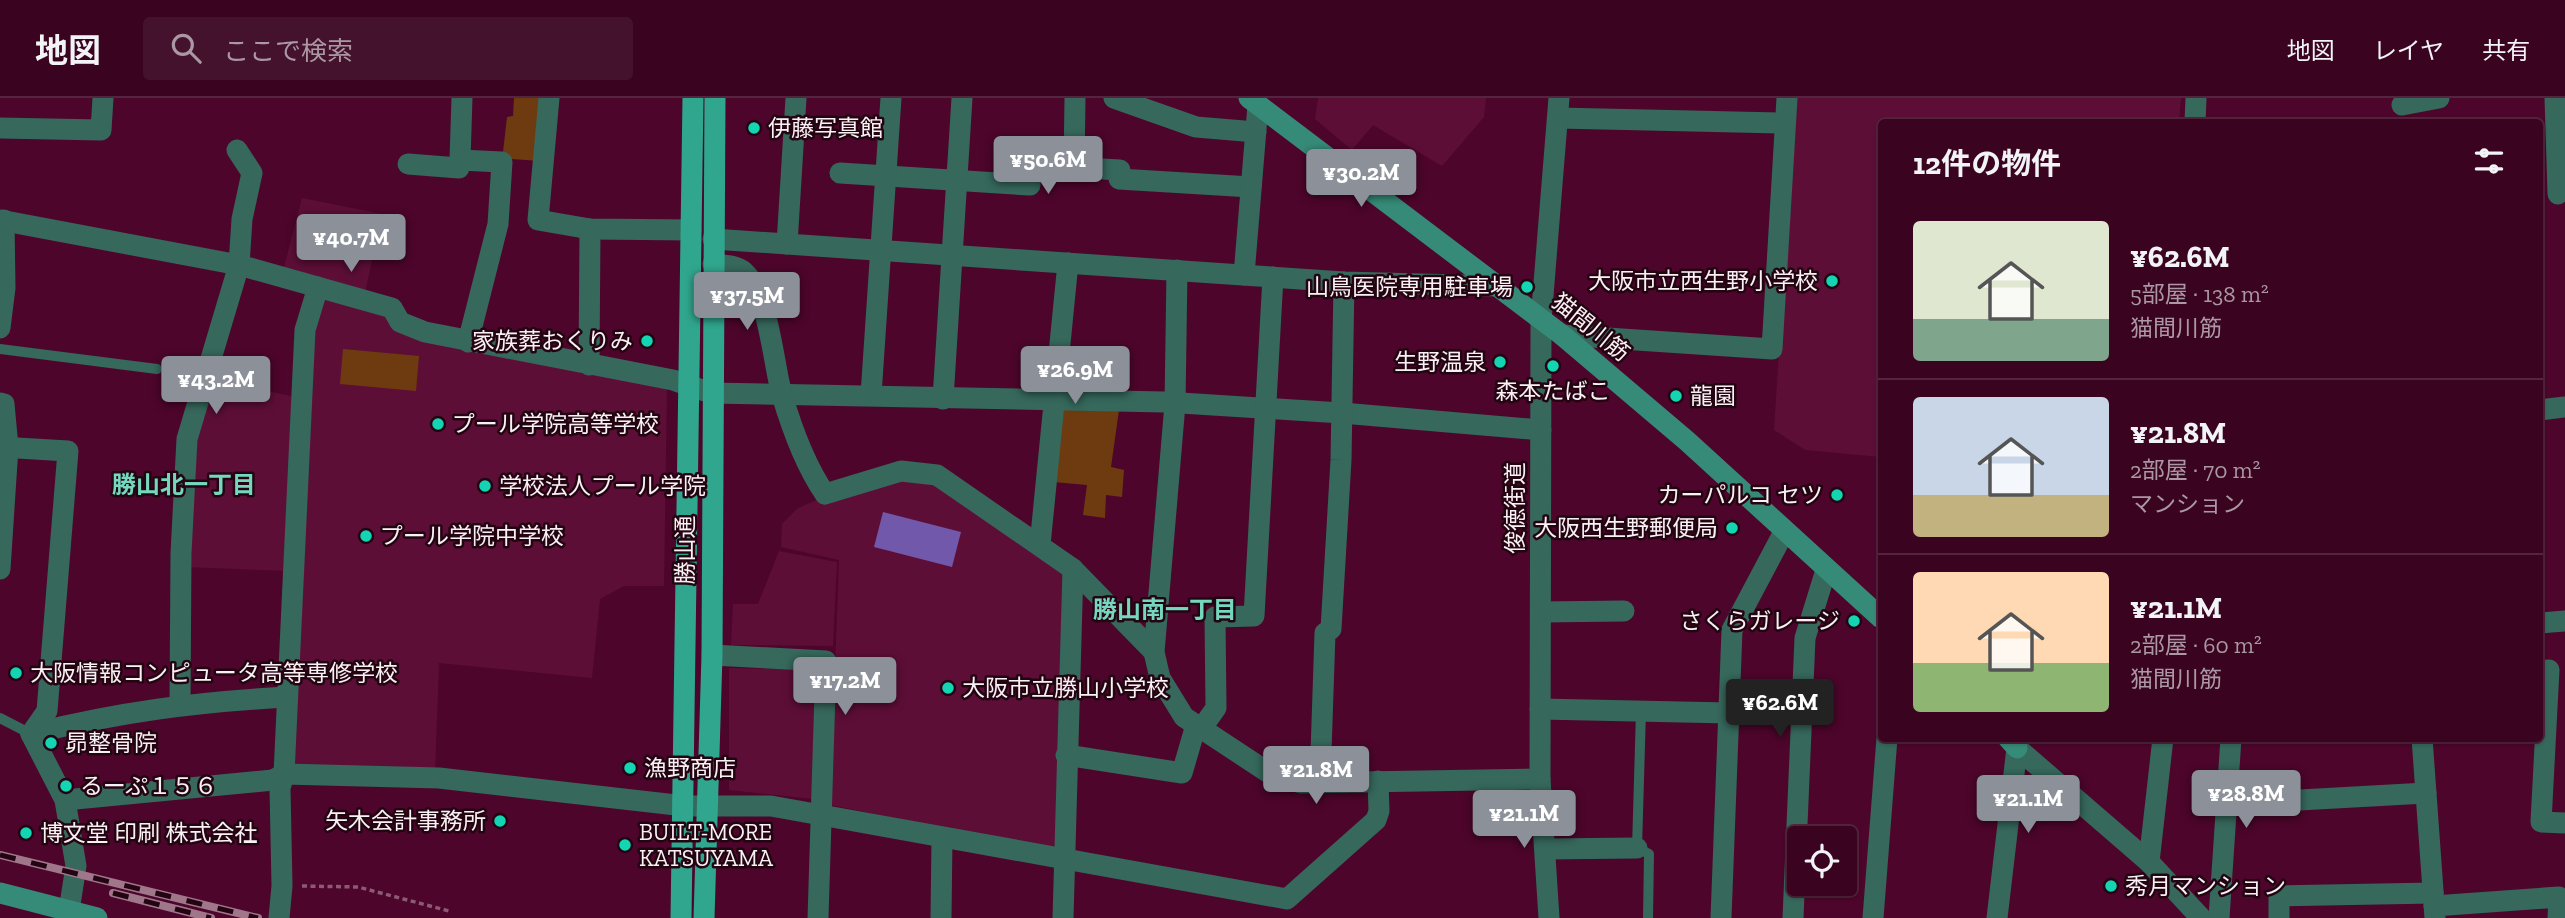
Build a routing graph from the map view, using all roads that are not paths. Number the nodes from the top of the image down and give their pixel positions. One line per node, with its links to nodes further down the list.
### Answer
1 (103, 98): 20 (street)
2 (462, 98): 23 (street)
3 (549, 98): 32 (street)
4 (693, 98): 33 (main road, 勝山通)
5 (715, 98): 34 (main road, 勝山通)
6 (796, 98): 35 (street)
7 (891, 98): 27 (street)
8 (962, 98): 28 (street)
9 (1075, 98): 25 (street)
10 (1114, 98): 21 (street)
11 (1787, 98): 19 (street)
12 (2196, 98): 18 (street)
13 (2439, 98): 17 (street)
14 (2555, 98): 30 (street)
15 (1254, 101): 21 (street); 45 (street, 猫間川筋)
16 (1559, 108): 19 (street); 47 (street, 俊徳街道)
17 (2403, 108)
18 (2195, 119)
19 (1785, 122): 49 (street)
20 (0, 128)
21 (1256, 132): 29 (street)
22 (237, 150): 40 (street)
23 (460, 160): 24 (street); 50 (street)
24 (408, 164)
25 (1074, 167): 28 (street); 29 (street)
26 (840, 173): 27 (street)
27 (887, 176): 28 (street); 36 (street)
28 (958, 180): 37 (street)
29 (1251, 187): 42 (street)
30 (2554, 195)
31 (2, 220): 40 (street); 48 (street)
32 (590, 229): 33 (street); 52 (street)
33 (691, 230): 54 (main road, 勝山通)
34 (713, 240): 35 (street); 39 (main road, 勝山通)
35 (787, 244): 36 (street)
36 (881, 251): 37 (street); 57 (street)
37 (954, 255): 38 (street); 58 (street)
38 (1068, 263): 41 (street); 59 (street)
39 (713, 264): 55 (main road, 勝山通); 56 (street)
40 (239, 265): 46 (street); 82 (street)
41 (1177, 270): 42 (street); 61 (street)
42 (1244, 275): 43 (street)
43 (1273, 277): 44 (street); 63 (street)
44 (1344, 282): 45 (street); 65 (street)
45 (1499, 286): 47 (street, 猫間川筋)
46 (318, 287): 50 (street); 81 (street)
47 (1541, 320): 49 (street, 猫間川筋); 66 (street, 俊徳街道)
48 (0, 328)
49 (1562, 335): 68 (street, 猫間川筋)
50 (468, 342): 52 (street)
51 (0, 349): 53 (lane)
52 (589, 365): 54 (street)
53 (157, 369)
54 (688, 384): 55 (street); 104 (main road, 勝山通)
55 (711, 393): 56 (street); 79 (main road, 勝山通)
56 (782, 393): 57 (street); 69 (street)
57 (871, 395): 58 (street)
58 (943, 400): 59 (street)
59 (1054, 401): 61 (street); 69 (street)
60 (0, 403): 67 (street)
61 (1175, 404): 63 (street); 78 (street)
62 (2565, 407): 64 (street)
63 (1264, 408): 65 (street); 87 (street)
64 (2543, 410)
65 (1342, 413): 66 (street); 99 (street)
66 (1541, 430): 74 (street, 俊徳街道)
67 (4, 447): 70 (street); 88 (street)
68 (1784, 532): 72 (street, 猫間川筋); 85 (street)
69 (1040, 545): 71 (street)
70 (0, 569)
71 (1073, 569): 78 (street); 95 (street)
72 (1826, 570): 75 (street, 猫間川筋); 126 (street)
73 (1624, 611): 74 (street)
74 (1541, 612): 83 (street, 俊徳街道)
75 (1878, 615)
76 (2565, 621): 77 (street)
77 (2543, 623)
78 (1154, 652): 87 (street)
79 (712, 655): 103 (main road, 勝山通); 105 (street)
80 (2543, 671): 94 (street)
81 (286, 697): 82 (street); 96 (street)
82 (180, 704): 88 (street)
83 (1540, 709): 84 (street); 97 (street, 俊徳街道)
84 (1641, 711): 85 (street); 108 (lane)
85 (1729, 713): 125 (street)
86 (0, 718): 88 (lane)
87 (1199, 727): 95 (street); 99 (street)
88 (31, 734): 101 (street)
89 (1887, 742): 127 (street)
90 (2163, 742): 111 (street)
91 (2231, 742): 102 (street)
92 (2422, 742): 100 (street)
93 (2013, 743): 111 (street); 128 (street)
94 (2555, 746): 106 (street)
95 (1066, 755): 110 (street)
96 (284, 775): 101 (street); 104 (street); 117 (street)
97 (1540, 779): 98 (street); 109 (street, 俊徳街道)
98 (1378, 781): 99 (street); 110 (street)
99 (1320, 782)
100 (2426, 793): 102 (street); 113 (street)
101 (65, 800): 115 (street)
102 (2227, 804): 130 (street)
103 (708, 805): 104 (street); 105 (street); 119 (main road, 勝山通)
104 (685, 806): 118 (main road, 勝山通)
105 (820, 814): 107 (street); 120 (street)
106 (2565, 823)
107 (942, 837): 110 (street); 121 (street)
108 (1637, 848): 109 (street); 124 (lane)
109 (1545, 849): 123 (street, 俊徳街道)
110 (1064, 859): 122 (street)
111 (2149, 862): 129 (street)
112 (0, 893): 114 (street)
113 (2434, 906): 131 (street); 132 (street)
114 (29, 910): 115 (street)
115 (69, 911): 116 (street)
116 (97, 918)
117 (279, 918)
118 (681, 918)
119 (704, 918)
120 (818, 918)
121 (941, 918)
122 (1063, 918)
123 (1549, 918)
124 (1647, 918)
125 (1721, 918)
126 (1793, 918)
127 (1873, 918)
128 (1997, 918)
129 (2201, 918)
130 (2219, 918)
131 (2279, 918)
132 (2558, 918)

